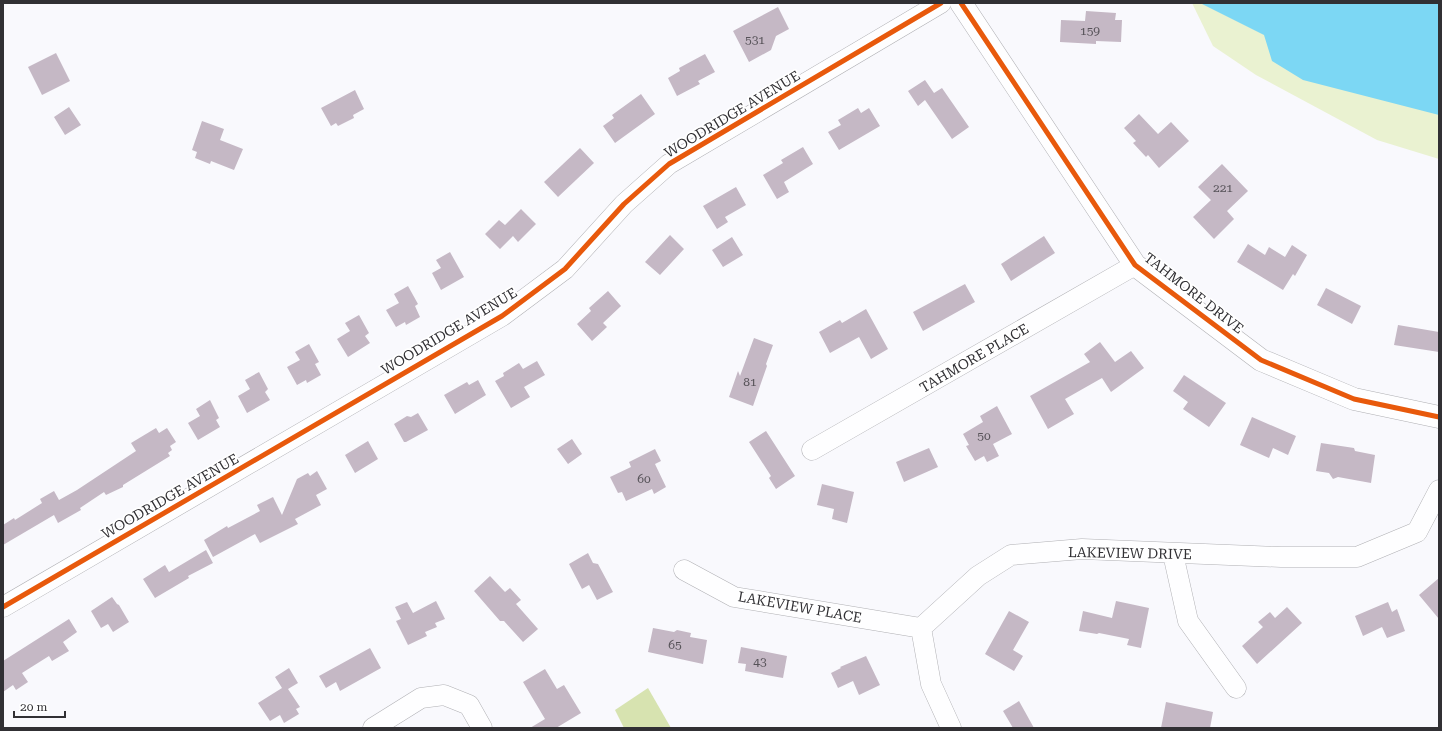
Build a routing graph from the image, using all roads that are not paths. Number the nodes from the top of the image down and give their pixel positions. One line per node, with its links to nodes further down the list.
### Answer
1 (941, 3): 9 (street, WOODRIDGE AVENUE)
2 (961, 3): 3 (street, TAHMORE DRIVE)
3 (1135, 265): 4 (street, TAHMORE DRIVE); 5 (street, TAHMORE PLACE)
4 (1439, 418)
5 (812, 450)
6 (1439, 490): 7 (street, LAKEVIEW DRIVE)
7 (1173, 554): 10 (street, LAKEVIEW DRIVE); 11 (street)
8 (684, 570): 10 (street, LAKEVIEW PLACE)
9 (3, 607)
10 (921, 628): 14 (street)
11 (1236, 688)
12 (372, 728): 13 (street)
13 (482, 728)
14 (951, 728)

